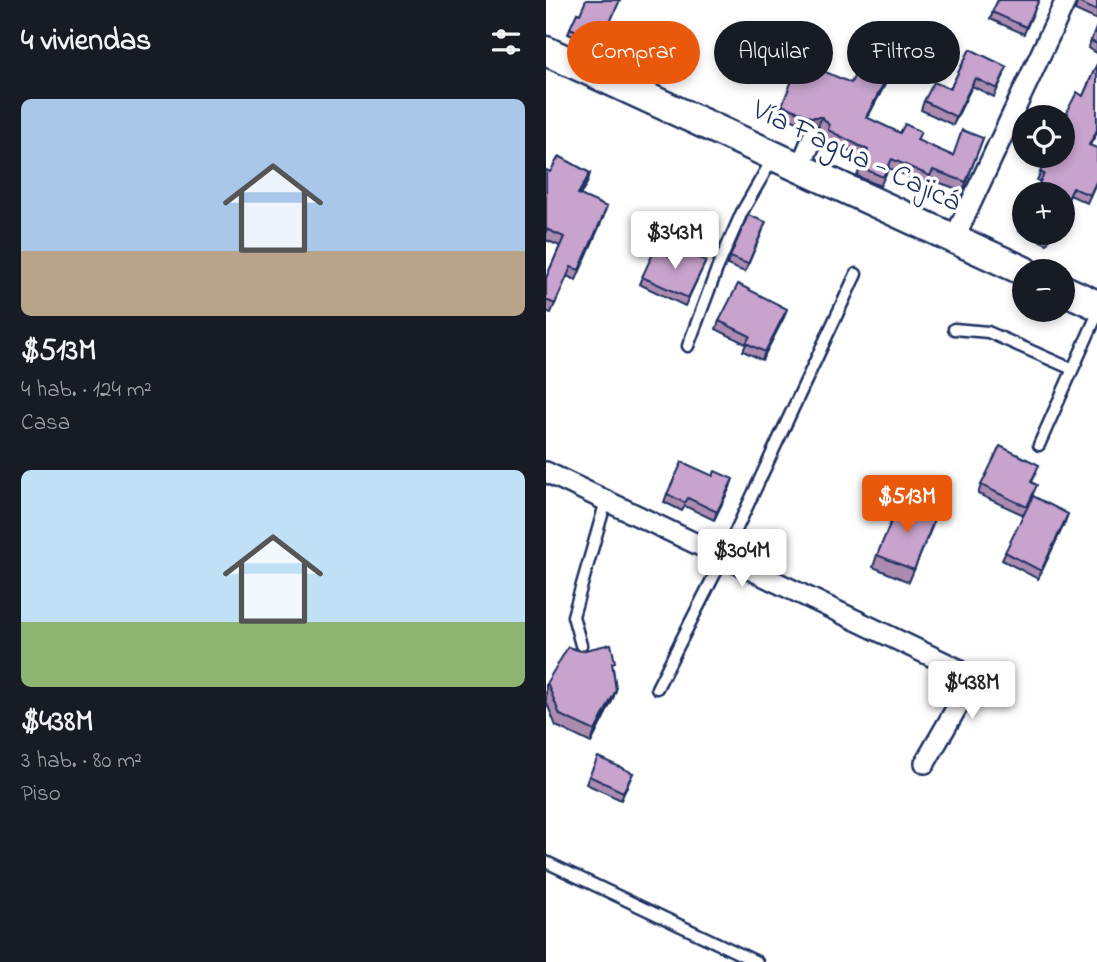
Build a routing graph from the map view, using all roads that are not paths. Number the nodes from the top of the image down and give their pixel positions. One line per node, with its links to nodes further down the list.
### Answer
1 (1066, 0): 6 (street)
2 (546, 51): 4 (street, Vía Fagua - Cajicá)
3 (813, 137): 5 (street)
4 (774, 156): 5 (street, Vía Fagua - Cajicá); 13 (lane)
5 (800, 168): 6 (street, Vía Fagua - Cajicá)
6 (954, 239): 7 (street, Vía Fagua - Cajicá)
7 (1012, 266)
8 (856, 274): 18 (lane)
9 (1075, 295): 10 (street)
10 (1097, 305)
11 (1097, 315): 14 (lane)
12 (954, 329): 14 (lane)
13 (688, 345)
14 (1072, 369): 15 (lane)
15 (1039, 445)
16 (546, 472): 17 (street)
17 (606, 501): 18 (street); 19 (lane)
18 (723, 558): 20 (lane); 21 (street)
19 (581, 645)
20 (657, 688)
21 (925, 763)
22 (546, 862): 23 (lane)
23 (757, 962)

